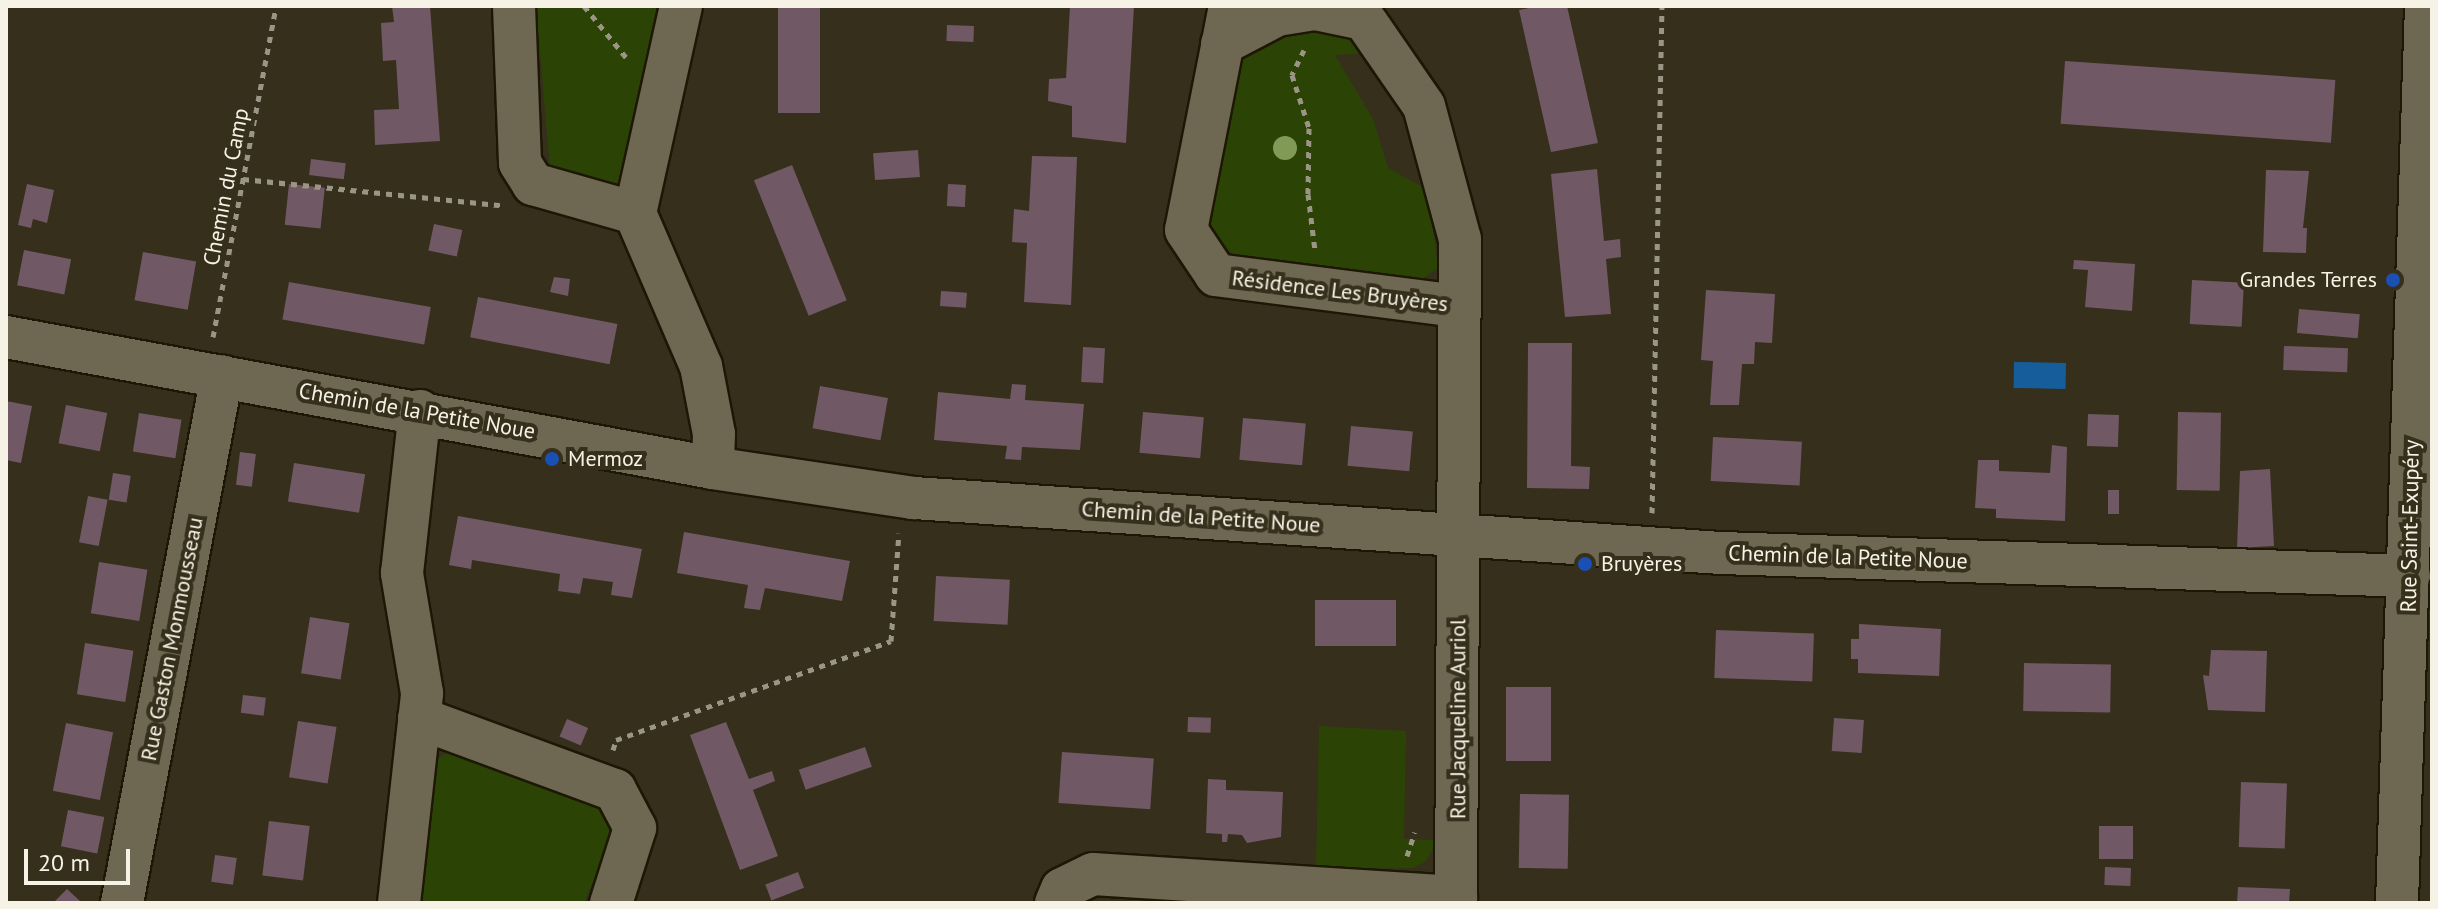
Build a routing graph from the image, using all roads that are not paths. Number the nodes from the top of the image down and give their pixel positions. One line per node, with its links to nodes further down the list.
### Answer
1 (514, 6): 6 (street)
2 (681, 6): 6 (street)
3 (2426, 6): 13 (street, Rue Saint-Exupéry)
4 (1359, 12): 5 (street); 7 (street, Résidence Les Bruyères)
5 (1226, 25): 7 (street, Résidence Les Bruyères)
6 (635, 213): 11 (street)
7 (1459, 306): 12 (street, Résidence Les Bruyères)
8 (6, 337): 9 (street, Chemin de la Petite Noue)
9 (214, 375): 10 (street, Chemin de la Petite Noue); 16 (street, Rue Gaston Monmousseau)
10 (420, 411): 11 (street, Chemin de la Petite Noue); 14 (street)
11 (713, 468): 12 (street, Chemin de la Petite Noue)
12 (1458, 535): 13 (street, Chemin de la Petite Noue); 15 (street, Rue Jacqueline Auriol)
13 (2409, 576): 20 (street, Rue Saint-Exupéry)
14 (419, 718): 17 (street); 18 (street)
15 (1456, 900): 19 (street)
16 (122, 903)
17 (399, 903)
18 (611, 903)
19 (1056, 903)
20 (2397, 903)

